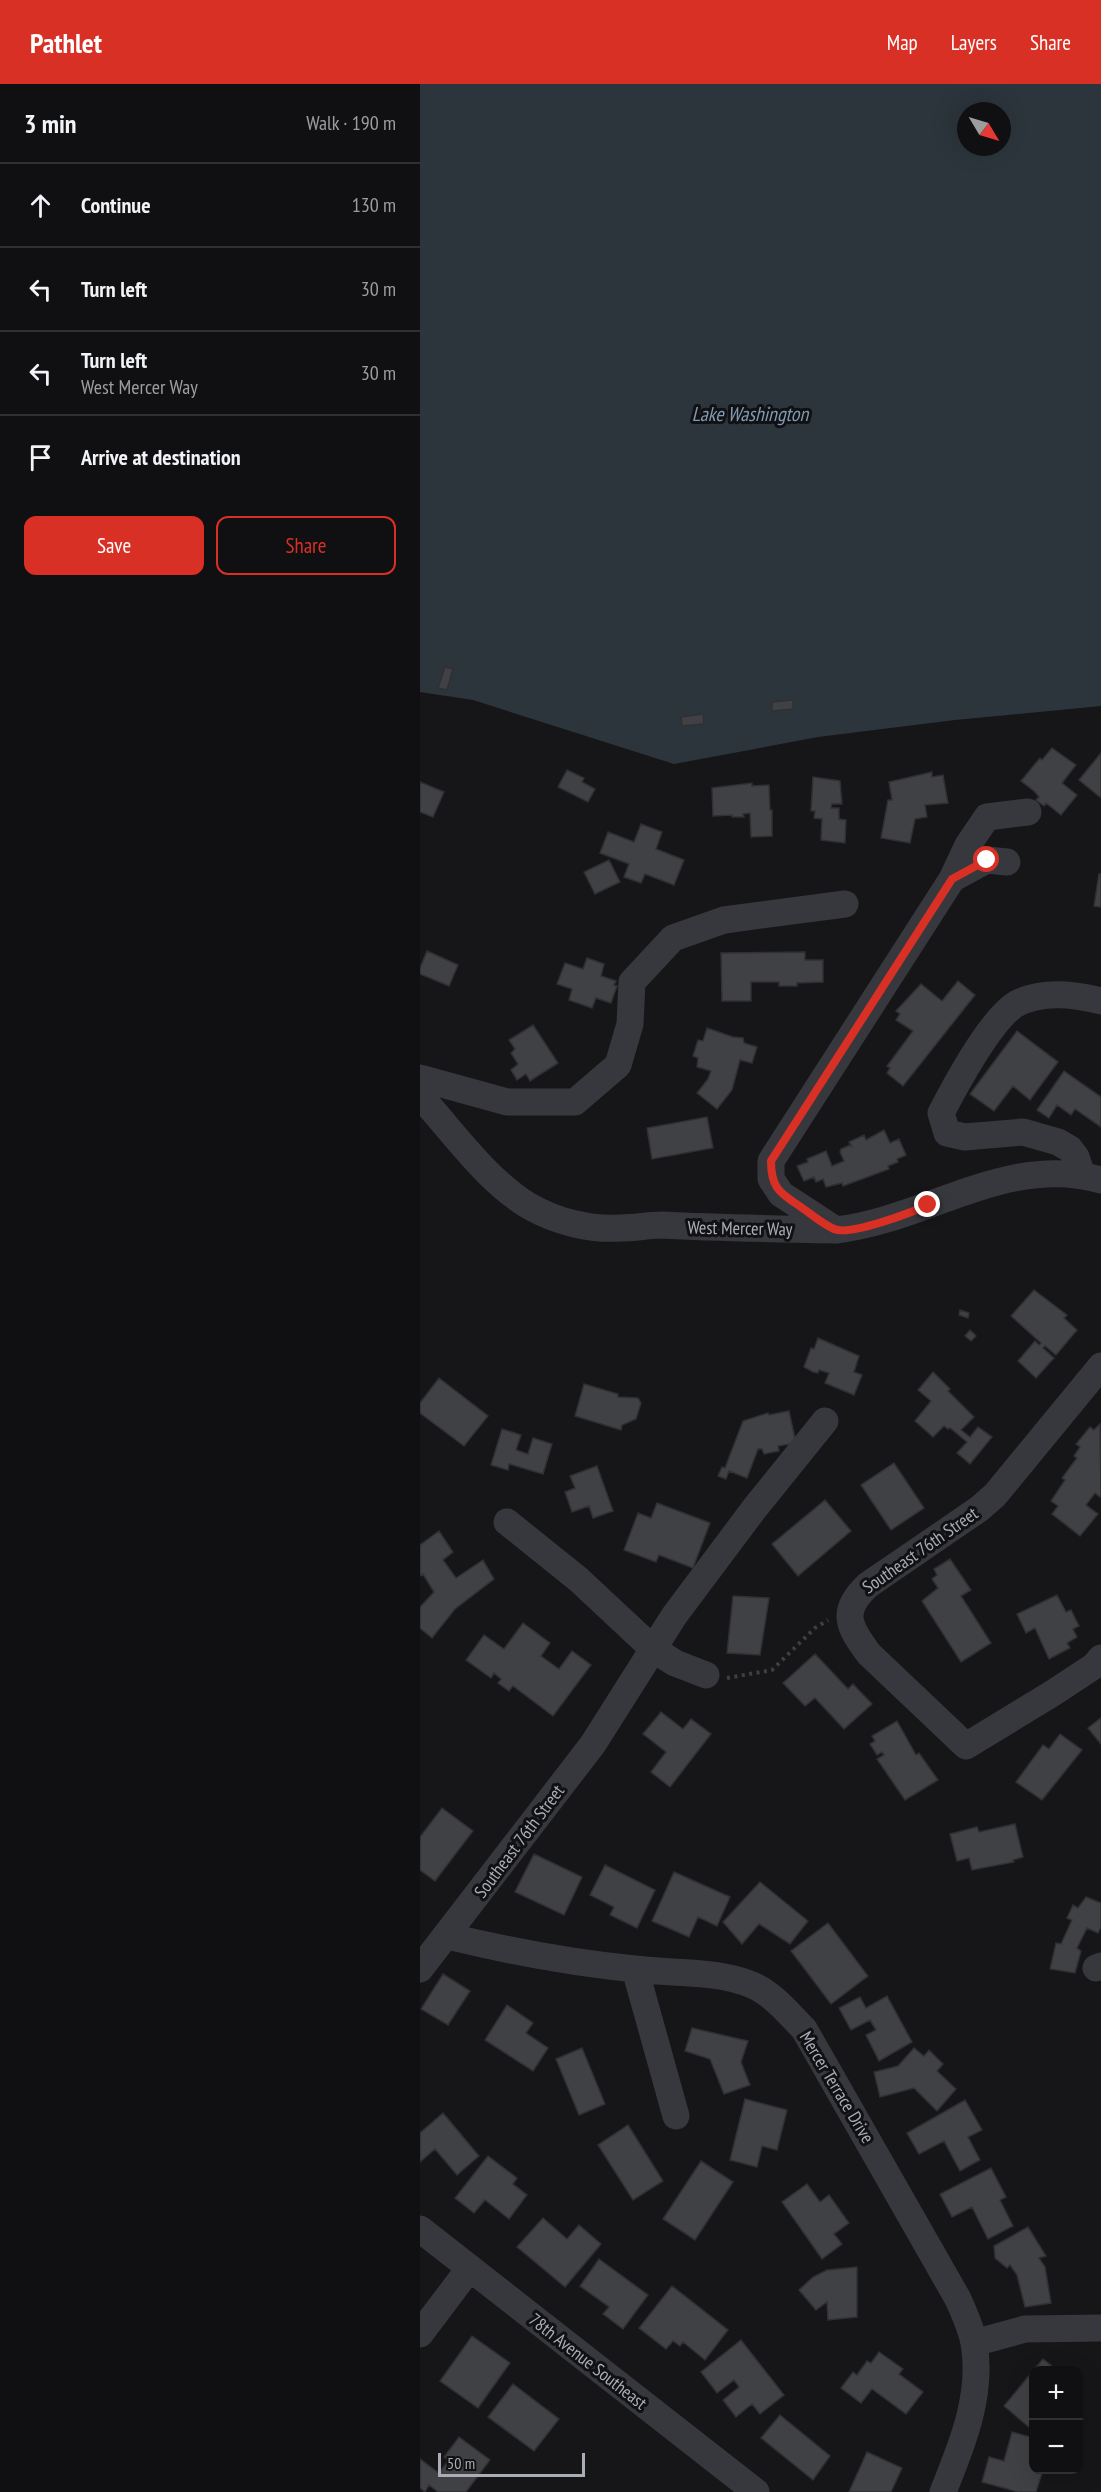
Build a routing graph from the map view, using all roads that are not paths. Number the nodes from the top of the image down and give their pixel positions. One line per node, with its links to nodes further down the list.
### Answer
1 (1028, 812): 3 (street)
2 (1006, 862): 3 (street)
3 (952, 879): 9 (street)
4 (845, 904): 6 (street)
5 (1101, 1001): 8 (street)
6 (420, 1078)
7 (420, 1096): 9 (street, West Mercer Way)
8 (1092, 1177): 9 (street, West Mercer Way)
9 (836, 1230)
10 (1101, 1366): 14 (street, Southeast 76th Street)
11 (825, 1421): 13 (street, Southeast 76th Street)
12 (507, 1522): 13 (street)
13 (653, 1649): 15 (street); 16 (street, Southeast 76th Street)
14 (1101, 1658)
15 (706, 1675)
16 (447, 1936): 17 (street, Mercer Terrace Drive); 18 (street, Southeast 76th Street)
17 (635, 1969): 19 (street); 24 (street, Mercer Terrace Drive)
18 (420, 1970)
19 (676, 2116)
20 (420, 2229): 21 (street, 78th Avenue Southeast)
21 (470, 2269): 23 (street); 25 (street, 78th Avenue Southeast)
22 (1101, 2328): 24 (street)
23 (420, 2334)
24 (974, 2343): 26 (street, Mercer Terrace Drive)
25 (750, 2490)
26 (943, 2492)

